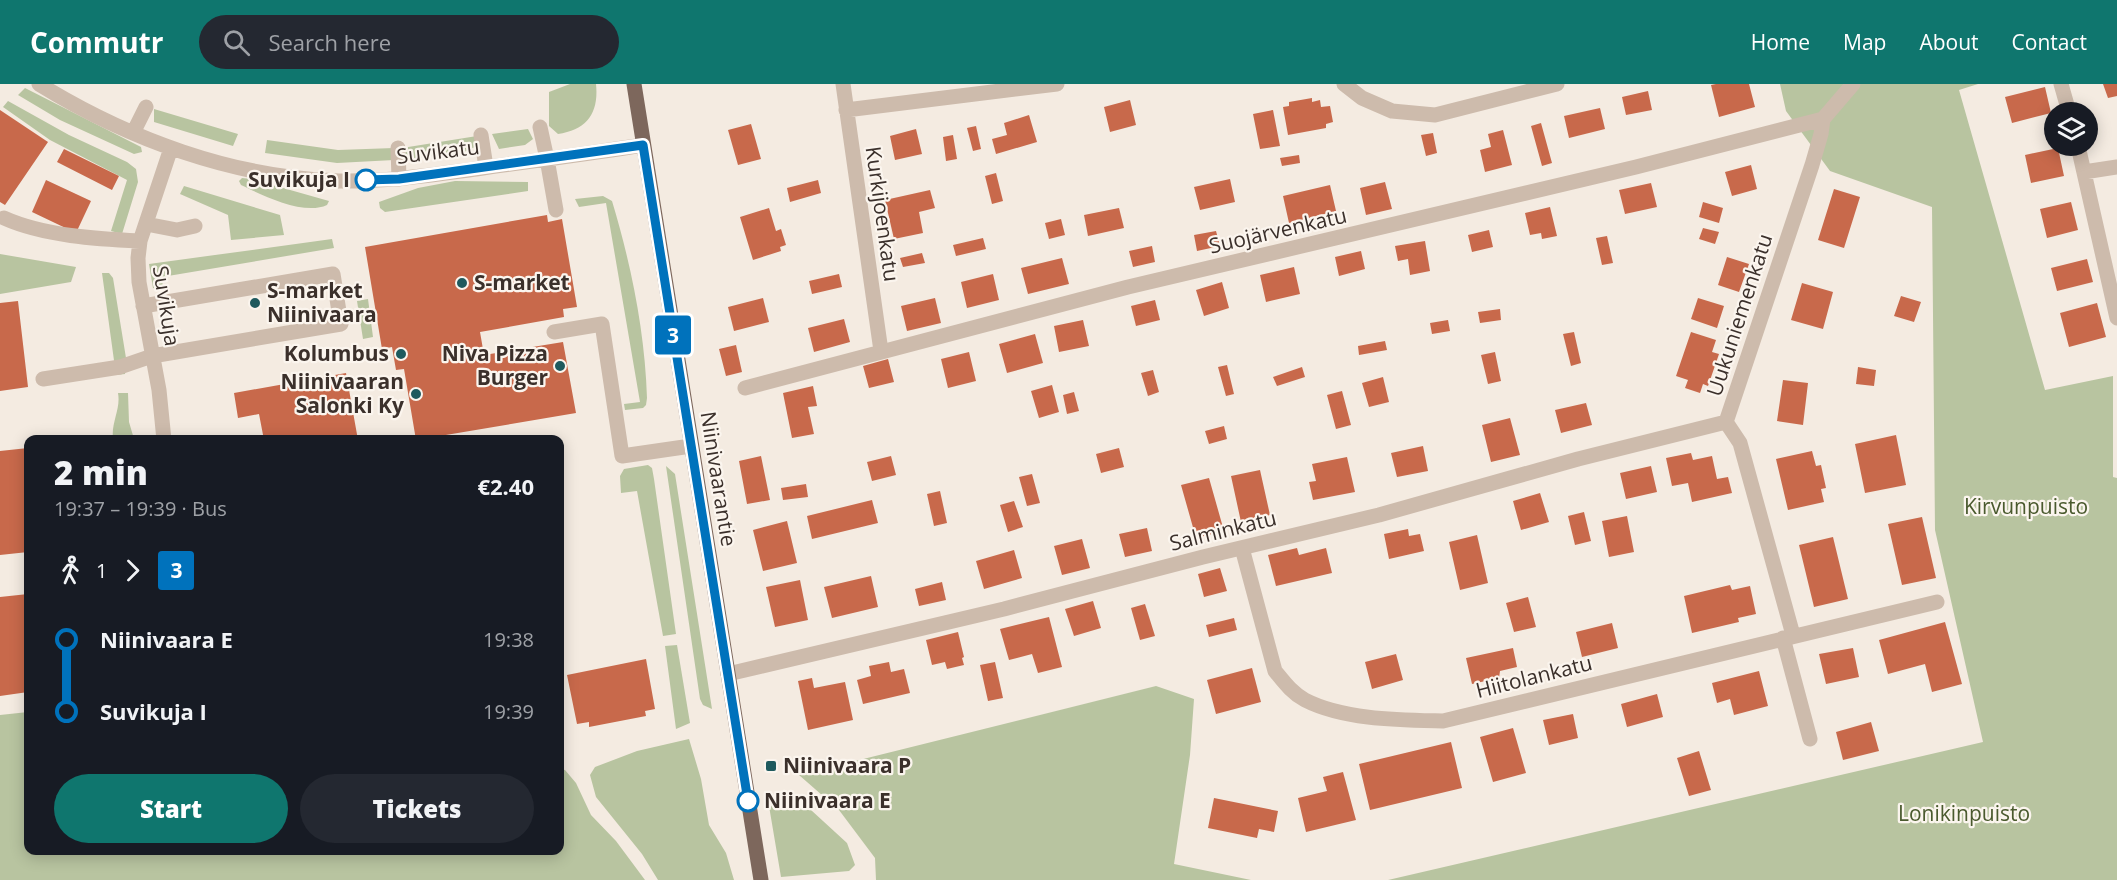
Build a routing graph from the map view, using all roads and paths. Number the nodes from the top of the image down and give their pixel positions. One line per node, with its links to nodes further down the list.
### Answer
1 (39, 84): 14 (street, Suvikatu)
2 (634, 84): 16 (main road, Niinivaarantie)
3 (843, 84): 11 (street, Kurkijoenkatu)
4 (1057, 84): 11 (street)
5 (1344, 84): 6 (street)
6 (1557, 84)
7 (1853, 84): 12 (street, Uukuniemenkatu)
8 (2061, 84): 9 (street)
9 (2067, 102)
10 (146, 107): 14 (street)
11 (846, 110): 33 (street, Kurkijoenkatu)
12 (1823, 119): 33 (street, Suojärvenkatu); 37 (street, Uukuniemenkatu)
13 (540, 127): 20 (street)
14 (133, 133): 17 (street, Suvikatu)
15 (482, 135): 22 (street)
16 (643, 145): 20 (street, Suvikatu); 39 (main road, Niinivaarantie)
17 (171, 148): 24 (street, Suvikatu); 27 (street, Suvikuja)
18 (398, 148): 24 (street)
19 (2080, 156): 23 (street)
20 (547, 159): 22 (street, Suvikatu); 25 (street)
21 (2117, 166): 23 (street)
22 (486, 167): 24 (street, Suvikatu)
23 (2084, 172): 31 (street)
24 (399, 179)
25 (556, 210)
26 (4, 218): 29 (street)
27 (146, 224): 28 (street); 29 (street, Suvikuja)
28 (195, 226)
29 (140, 241): 30 (street, Suvikuja)
30 (143, 306): 34 (street, Suvikuja); 34 (street)
31 (2117, 318)
32 (554, 332): 39 (street)
33 (881, 351): 36 (street, Suojärvenkatu)
34 (153, 356): 35 (street); 38 (street, Suvikuja)
35 (44, 379)
36 (745, 388)
37 (1726, 422): 40 (street, Salminkatu); 42 (street, Uukuniemenkatu)
38 (164, 435)
39 (691, 446): 43 (main road, Niinivaarantie)
40 (1242, 548): 42 (street, Hiitolankatu); 43 (street, Salminkatu)
41 (1937, 602): 42 (street, Hiitolankatu)
42 (1788, 637): 44 (street, Uukuniemenkatu)
43 (728, 674): 45 (main road, Niinivaarantie)
44 (1810, 739)
45 (761, 880)

